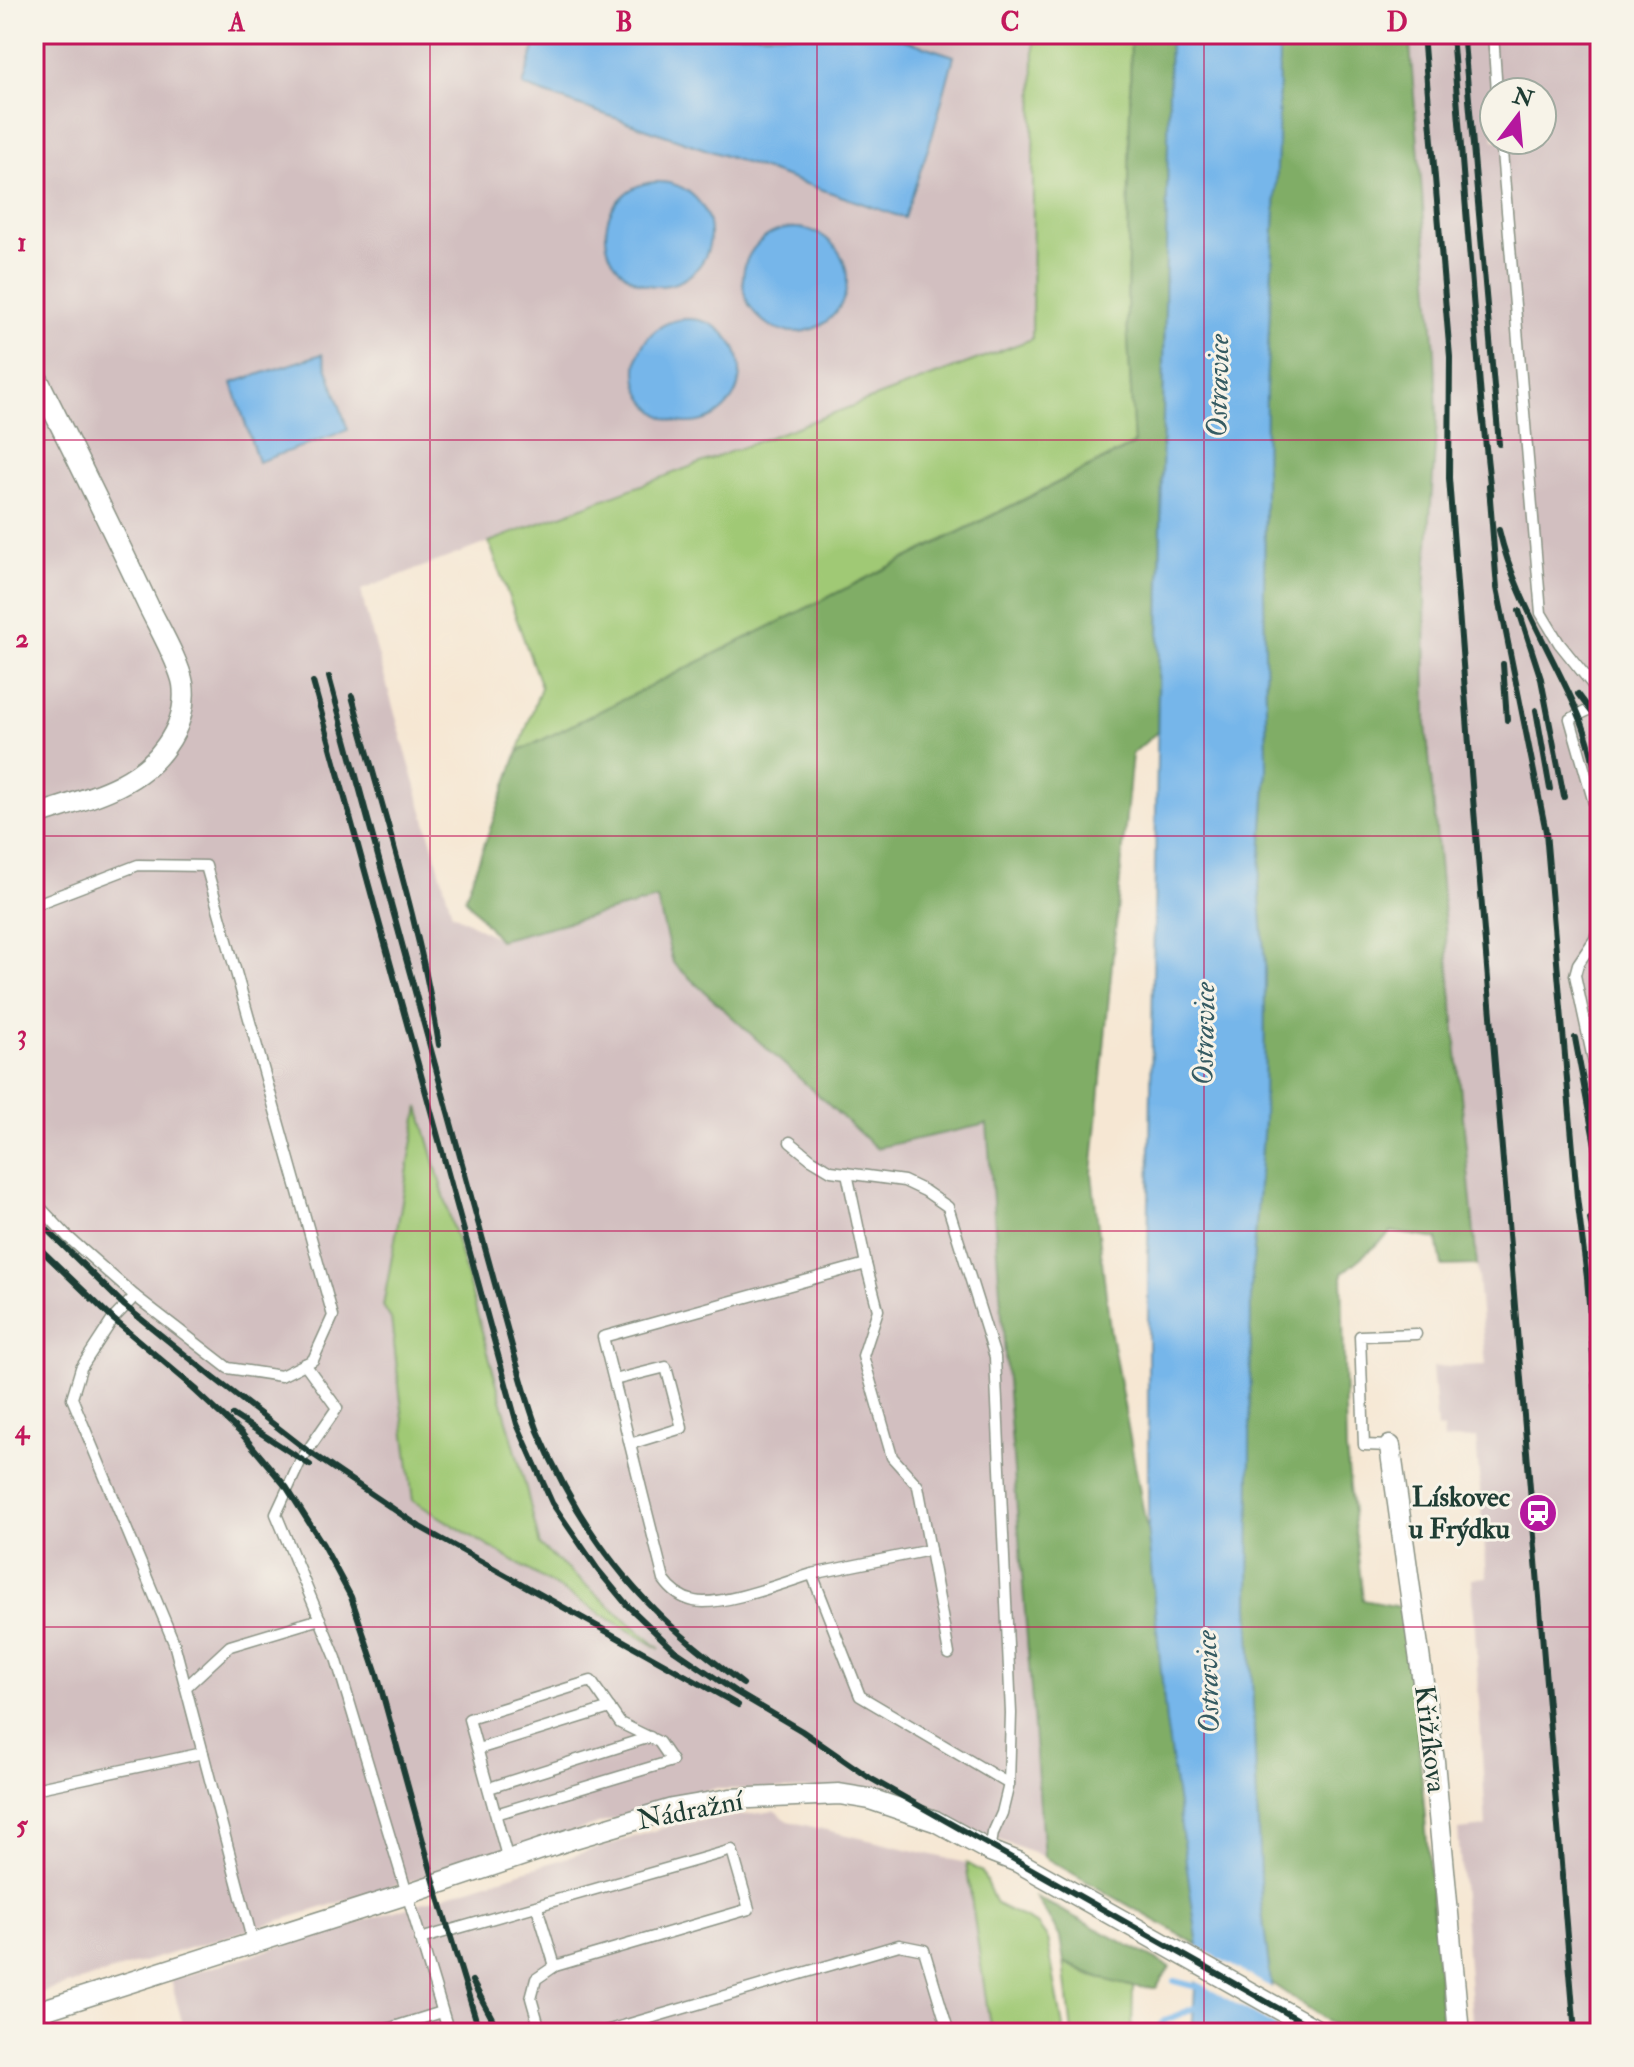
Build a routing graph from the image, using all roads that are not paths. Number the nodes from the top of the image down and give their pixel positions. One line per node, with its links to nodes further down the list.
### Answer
1 (1493, 34): 2 (lane)
2 (1496, 76)
3 (1502, 156): 5 (lane)
4 (34, 372): 6 (street)
5 (1600, 697): 7 (lane)
6 (34, 816)
7 (1600, 824)
8 (34, 905): 17 (lane)
9 (1600, 921): 10 (lane)
10 (1600, 1092)
11 (790, 1142): 12 (lane)
12 (847, 1173): 14 (lane); 30 (lane)
13 (34, 1201): 15 (lane)
14 (866, 1264): 18 (lane); 21 (lane)
15 (135, 1296): 17 (lane); 25 (lane)
16 (1416, 1334): 20 (lane)
17 (305, 1364): 23 (lane)
18 (614, 1380): 19 (lane); 19 (lane)
19 (630, 1444): 22 (lane)
20 (1390, 1446): 49 (street, Křižíkova)
21 (930, 1550): 22 (lane); 24 (lane)
22 (812, 1574): 30 (lane)
23 (320, 1619): 25 (lane); 36 (lane)
24 (949, 1654)
25 (186, 1687): 29 (lane)
26 (610, 1708): 27 (lane); 28 (lane); 28 (lane)
27 (650, 1737): 31 (lane); 33 (lane)
28 (478, 1749): 31 (lane)
29 (203, 1753): 32 (lane); 39 (lane)
30 (1009, 1784): 34 (lane)
31 (489, 1788): 33 (lane)
32 (34, 1789)
33 (496, 1814): 35 (lane)
34 (990, 1851): 35 (street, Nádražní); 43 (street, Nádražní)
35 (508, 1860): 36 (street, Nádražní)
36 (407, 1894): 38 (lane); 39 (street, Nádražní)
37 (537, 1907): 38 (lane); 40 (lane); 40 (lane)
38 (420, 1939): 41 (lane)
39 (253, 1943): 42 (street, Nádražní)
40 (555, 1966): 46 (lane)
41 (442, 2012): 44 (lane); 45 (lane)
42 (34, 2013)
43 (1320, 2032)
44 (375, 2033)
45 (449, 2033)
46 (541, 2033)
47 (599, 2033): 48 (lane)
48 (949, 2033)
49 (1459, 2033)

